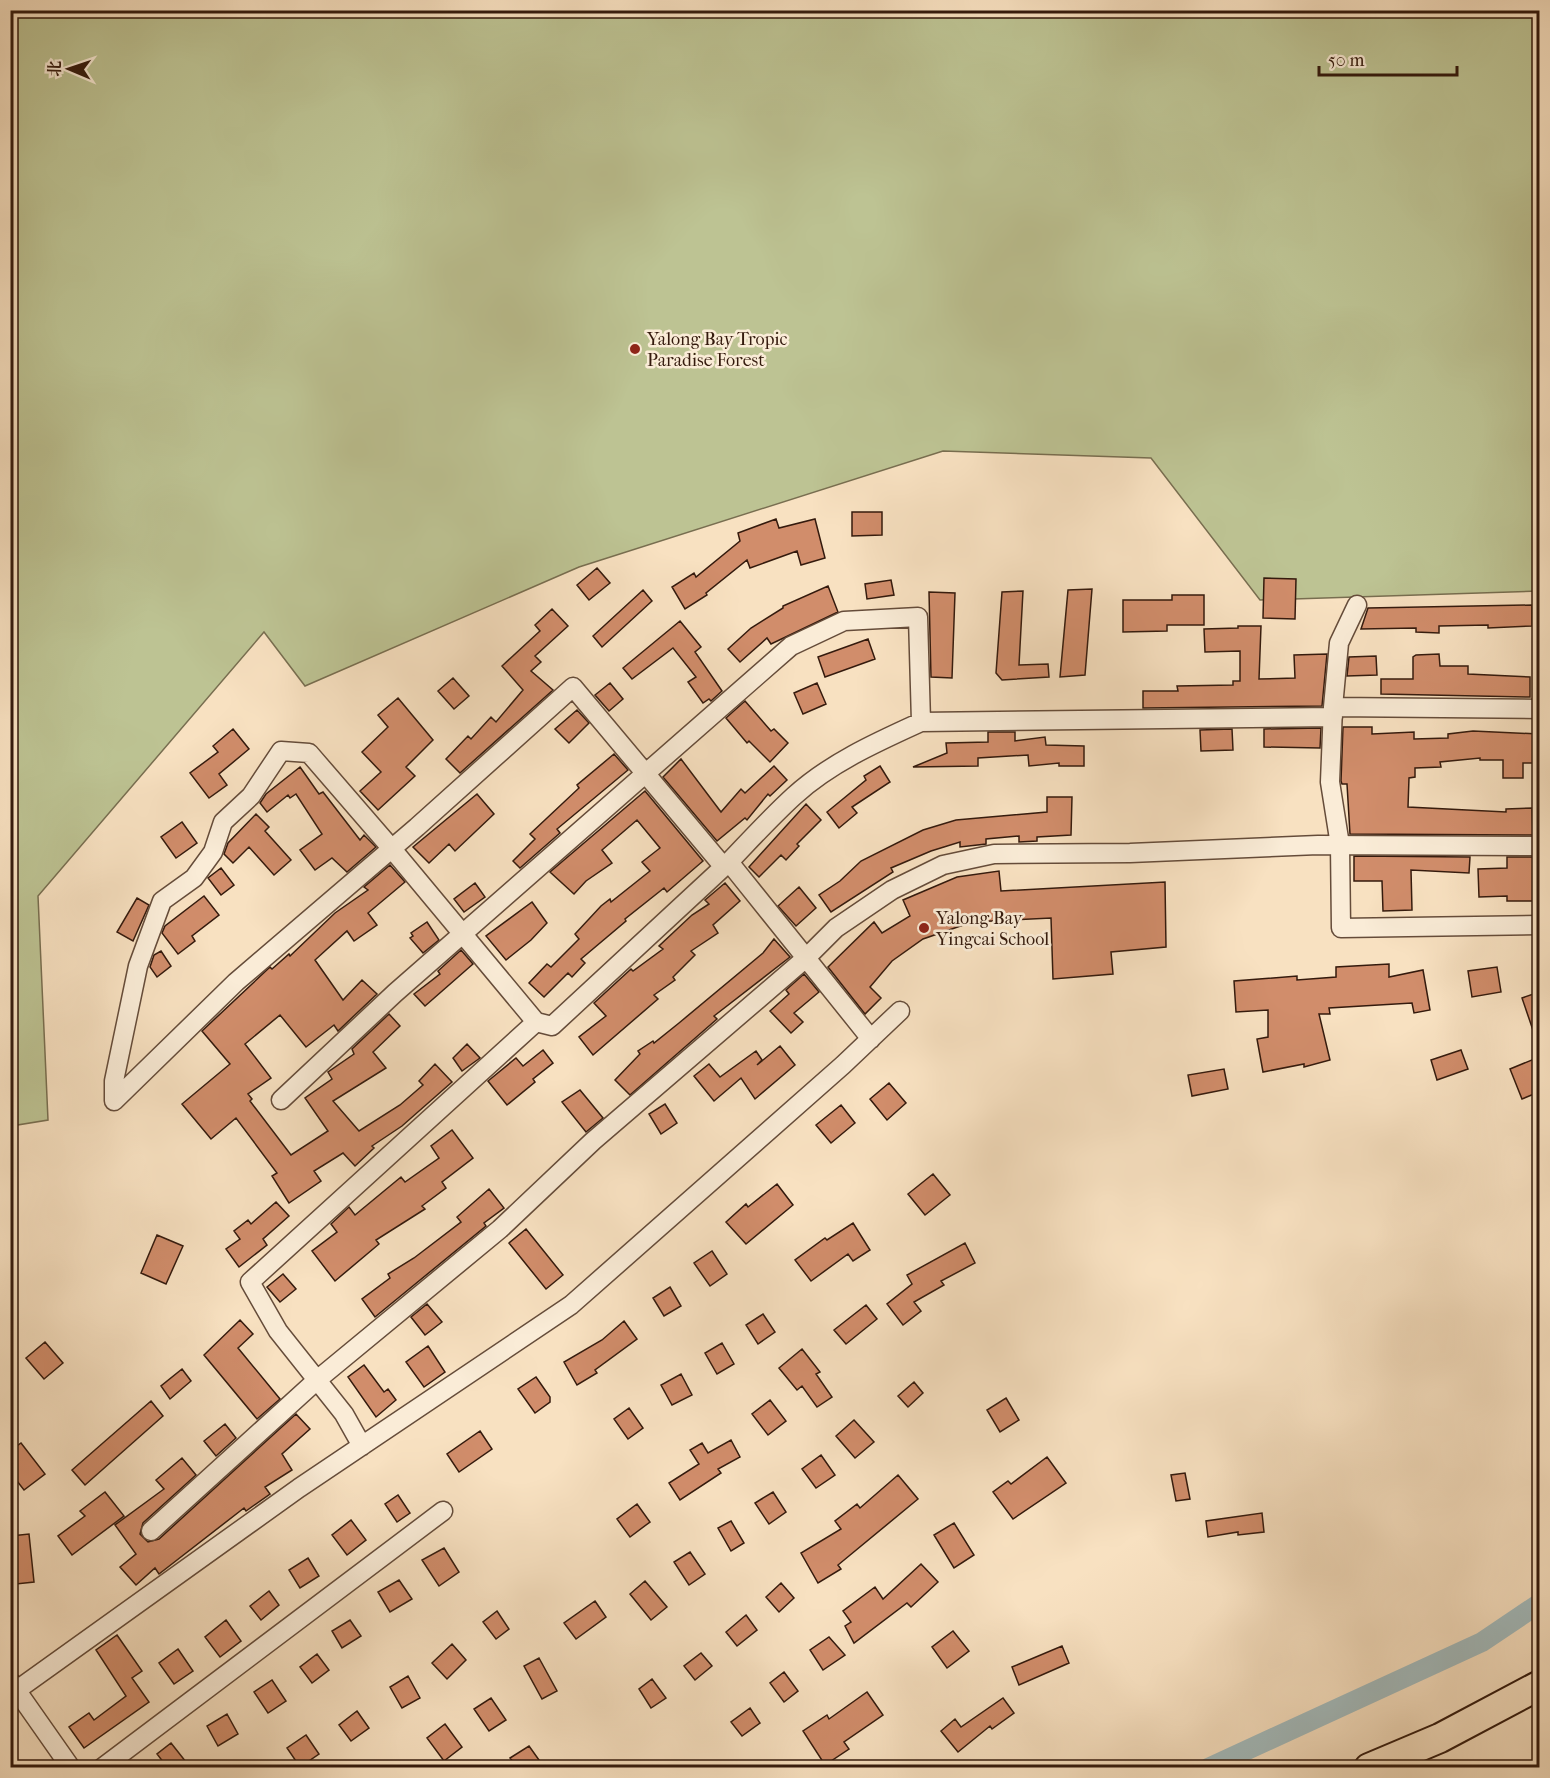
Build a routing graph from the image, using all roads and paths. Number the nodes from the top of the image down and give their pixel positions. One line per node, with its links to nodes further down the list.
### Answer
1 (1357, 605): 3 (street)
2 (1539, 709): 3 (street)
3 (1333, 712): 4 (street); 6 (street)
4 (921, 722): 5 (street); 9 (street)
5 (645, 773): 8 (street); 9 (street); 11 (street)
6 (1340, 845): 7 (street); 10 (street); 12 (street)
7 (1539, 846)
8 (392, 849): 8 (street); 11 (street)
9 (726, 864): 12 (street); 14 (street)
10 (1539, 925)
11 (464, 934): 14 (street); 16 (street)
12 (806, 958): 15 (street); 17 (street)
13 (900, 1011): 15 (street)
14 (536, 1022): 17 (street)
15 (871, 1039): 18 (street)
16 (281, 1100)
17 (317, 1380): 18 (street); 20 (street)
18 (362, 1446): 22 (street)
19 (443, 1511): 24 (street)
20 (151, 1531)
21 (1539, 1685): 25 (main road)
22 (12, 1689): 23 (street)
23 (71, 1767)
24 (102, 1767)
25 (1369, 1767)

